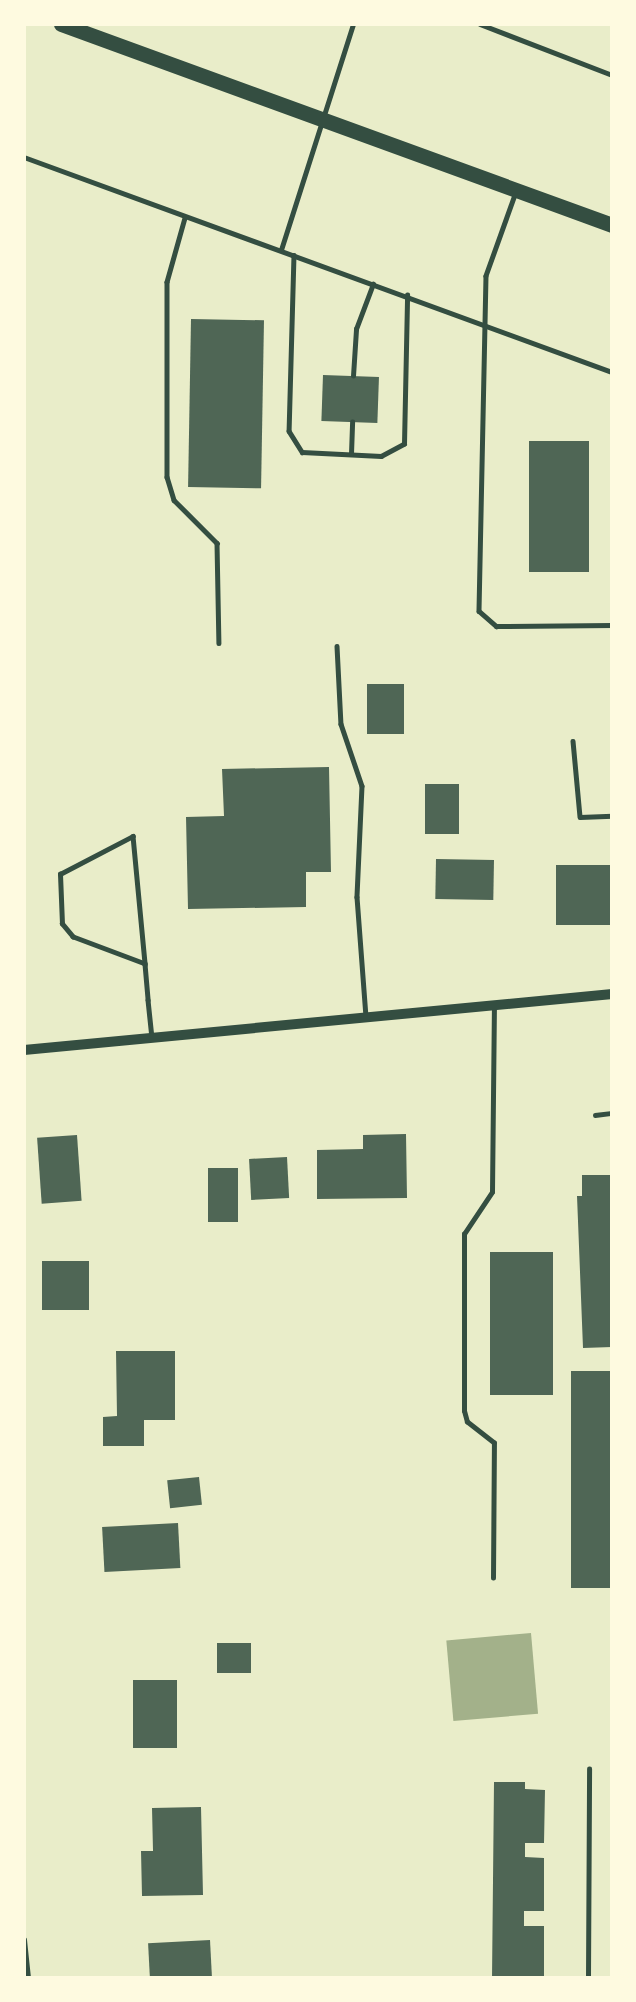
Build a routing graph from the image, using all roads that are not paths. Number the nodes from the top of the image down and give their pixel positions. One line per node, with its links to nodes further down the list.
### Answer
1 (353, 24): 5 (lane)
2 (480, 24): 4 (lane)
3 (70, 26): 5 (main road)
4 (612, 75)
5 (325, 120): 7 (main road); 10 (lane)
6 (24, 157): 8 (lane)
7 (517, 190): 9 (main road); 14 (lane)
8 (185, 218): 10 (lane); 20 (lane)
9 (612, 225)
10 (281, 250): 11 (lane)
11 (294, 255): 12 (lane); 18 (lane)
12 (373, 284): 13 (lane); 16 (lane)
13 (407, 295): 14 (lane); 18 (lane)
14 (483, 323): 15 (lane); 19 (lane)
15 (612, 372)
16 (353, 376)
17 (352, 422): 18 (lane)
18 (351, 454)
19 (612, 625)
20 (219, 644)
21 (338, 646): 27 (lane)
22 (573, 741): 23 (lane)
23 (612, 816)
24 (145, 964): 24 (lane); 28 (lane)
25 (612, 994): 26 (street)
26 (494, 1005): 27 (street); 32 (lane)
27 (366, 1018): 28 (street)
28 (152, 1038): 29 (street)
29 (24, 1050)
30 (612, 1113): 31 (lane)
31 (595, 1115)
32 (493, 1578)
33 (589, 1769): 36 (lane)
34 (24, 1940): 35 (street)
35 (28, 1978)
36 (588, 1978)

